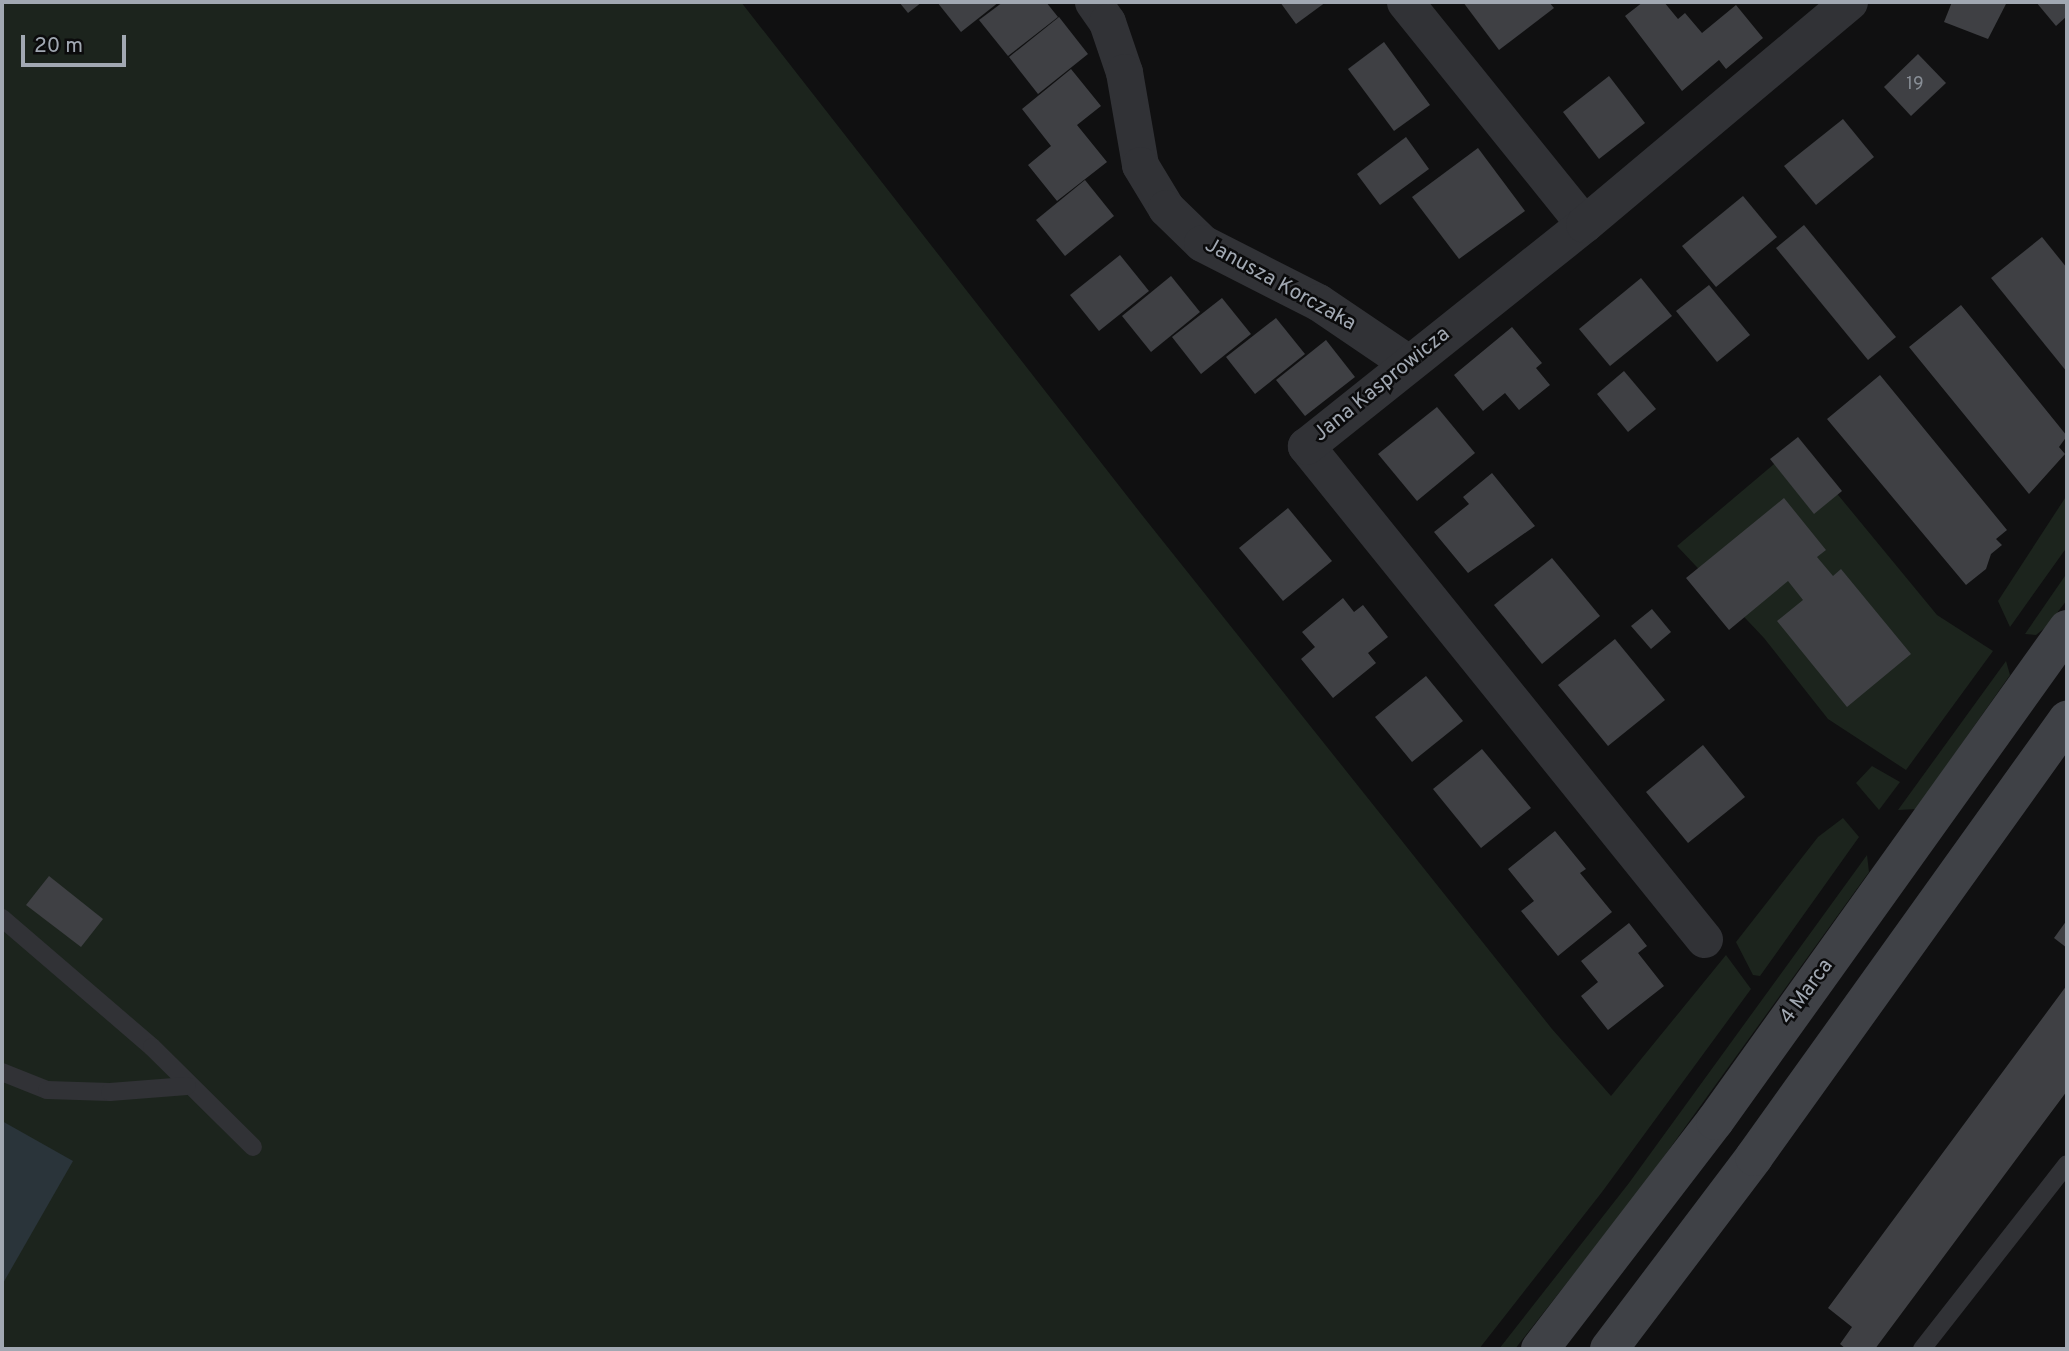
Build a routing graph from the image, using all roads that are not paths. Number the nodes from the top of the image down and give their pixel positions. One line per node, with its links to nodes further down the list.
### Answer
1 (1093, 2): 5 (street, Janusza Korczaka)
2 (1405, 2): 4 (street)
3 (1849, 2): 4 (street, Jana Kasprowicza)
4 (1584, 225): 5 (street, Jana Kasprowicza)
5 (1408, 363): 9 (street, Jana Kasprowicza)
6 (2067, 629): 14 (main road, 4 Marca)
7 (2067, 720): 15 (main road)
8 (2, 918): 11 (lane)
9 (1704, 939)
10 (2, 1073): 11 (lane)
11 (187, 1086): 12 (lane)
12 (253, 1147)
13 (2067, 1164): 16 (lane)
14 (1540, 1349)
15 (1609, 1349)
16 (1922, 1349)

